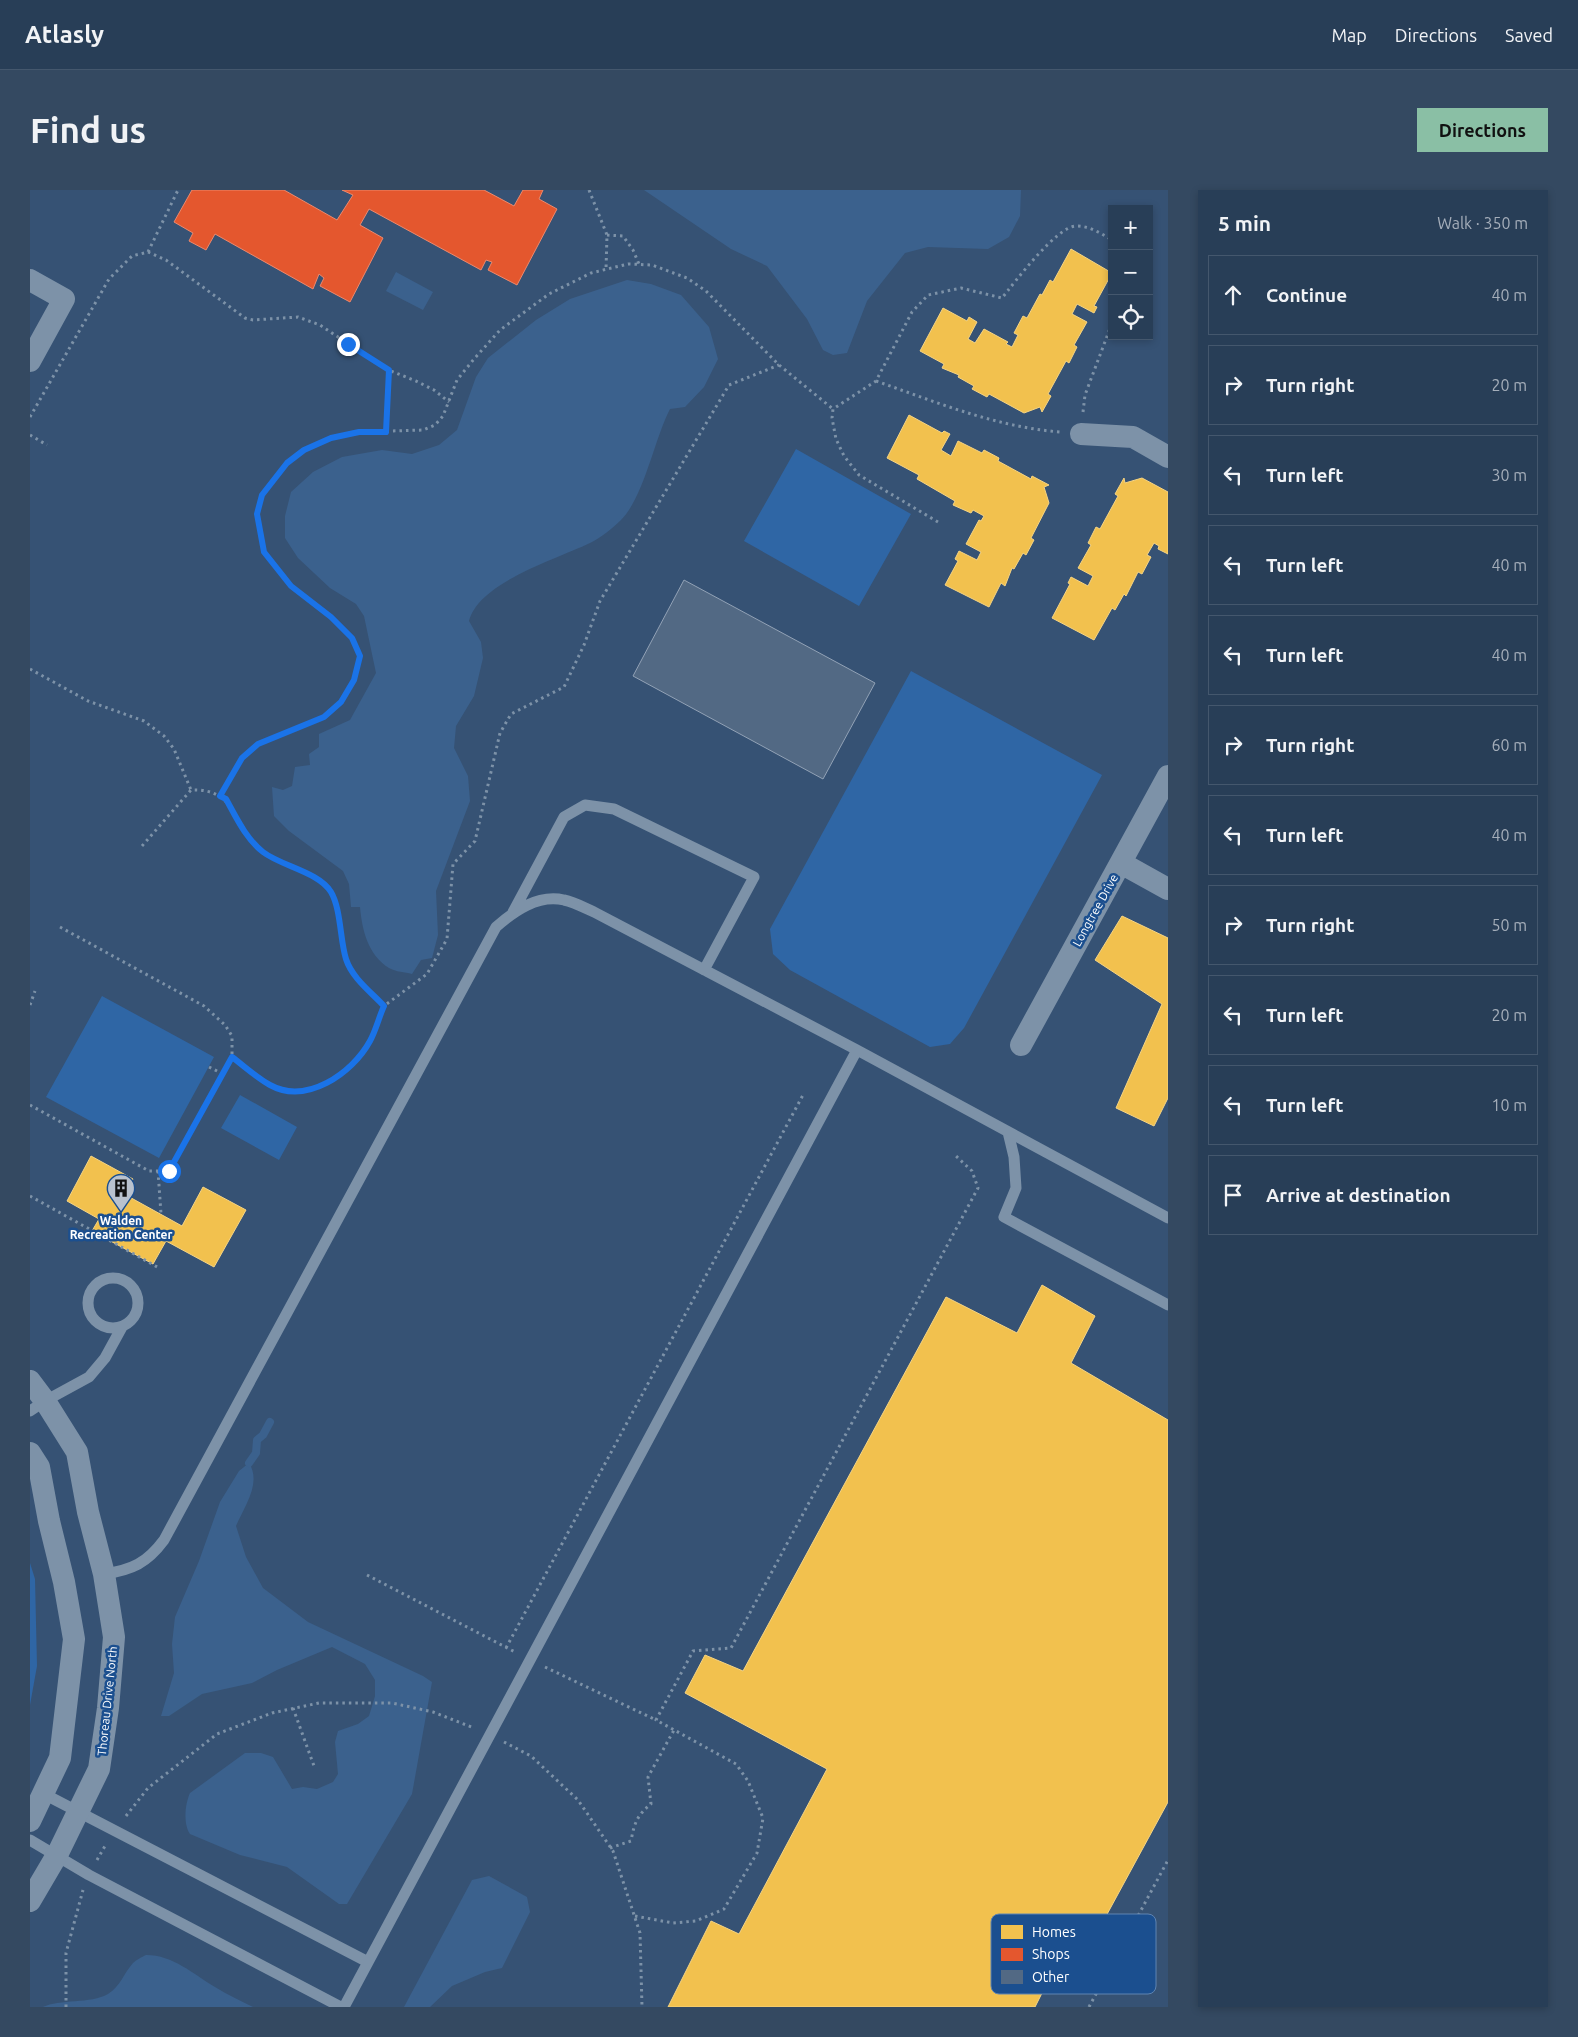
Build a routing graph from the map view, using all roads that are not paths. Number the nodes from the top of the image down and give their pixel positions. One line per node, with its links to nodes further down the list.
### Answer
1 (30, 280): 2 (street)
2 (30, 361)
3 (1081, 434): 4 (street)
4 (1168, 457)
5 (1168, 776): 6 (street, Longtree Drive)
6 (1121, 863): 7 (street); 10 (street, Longtree Drive)
7 (1168, 889)
8 (513, 912): 9 (lane); 9 (lane); 19 (lane)
9 (704, 970): 11 (lane)
10 (1021, 1044)
11 (857, 1050): 12 (lane); 26 (lane)
12 (1008, 1132): 13 (lane); 14 (lane)
13 (1168, 1218)
14 (1168, 1305)
15 (122, 1327): 15 (lane); 17 (lane)
16 (30, 1381): 17 (street, Thoreau Drive North)
17 (37, 1406): 19 (street, Thoreau Drive North)
18 (30, 1453): 20 (street)
19 (104, 1574): 21 (street, Thoreau Drive North)
20 (44, 1794): 21 (lane); 22 (street)
21 (78, 1812): 24 (street, Thoreau Drive North); 26 (lane)
22 (31, 1817)
23 (30, 1840): 24 (lane)
24 (57, 1855): 25 (street, Thoreau Drive North); 27 (lane)
25 (30, 1901)
26 (368, 1962): 27 (lane)
27 (342, 2007)

